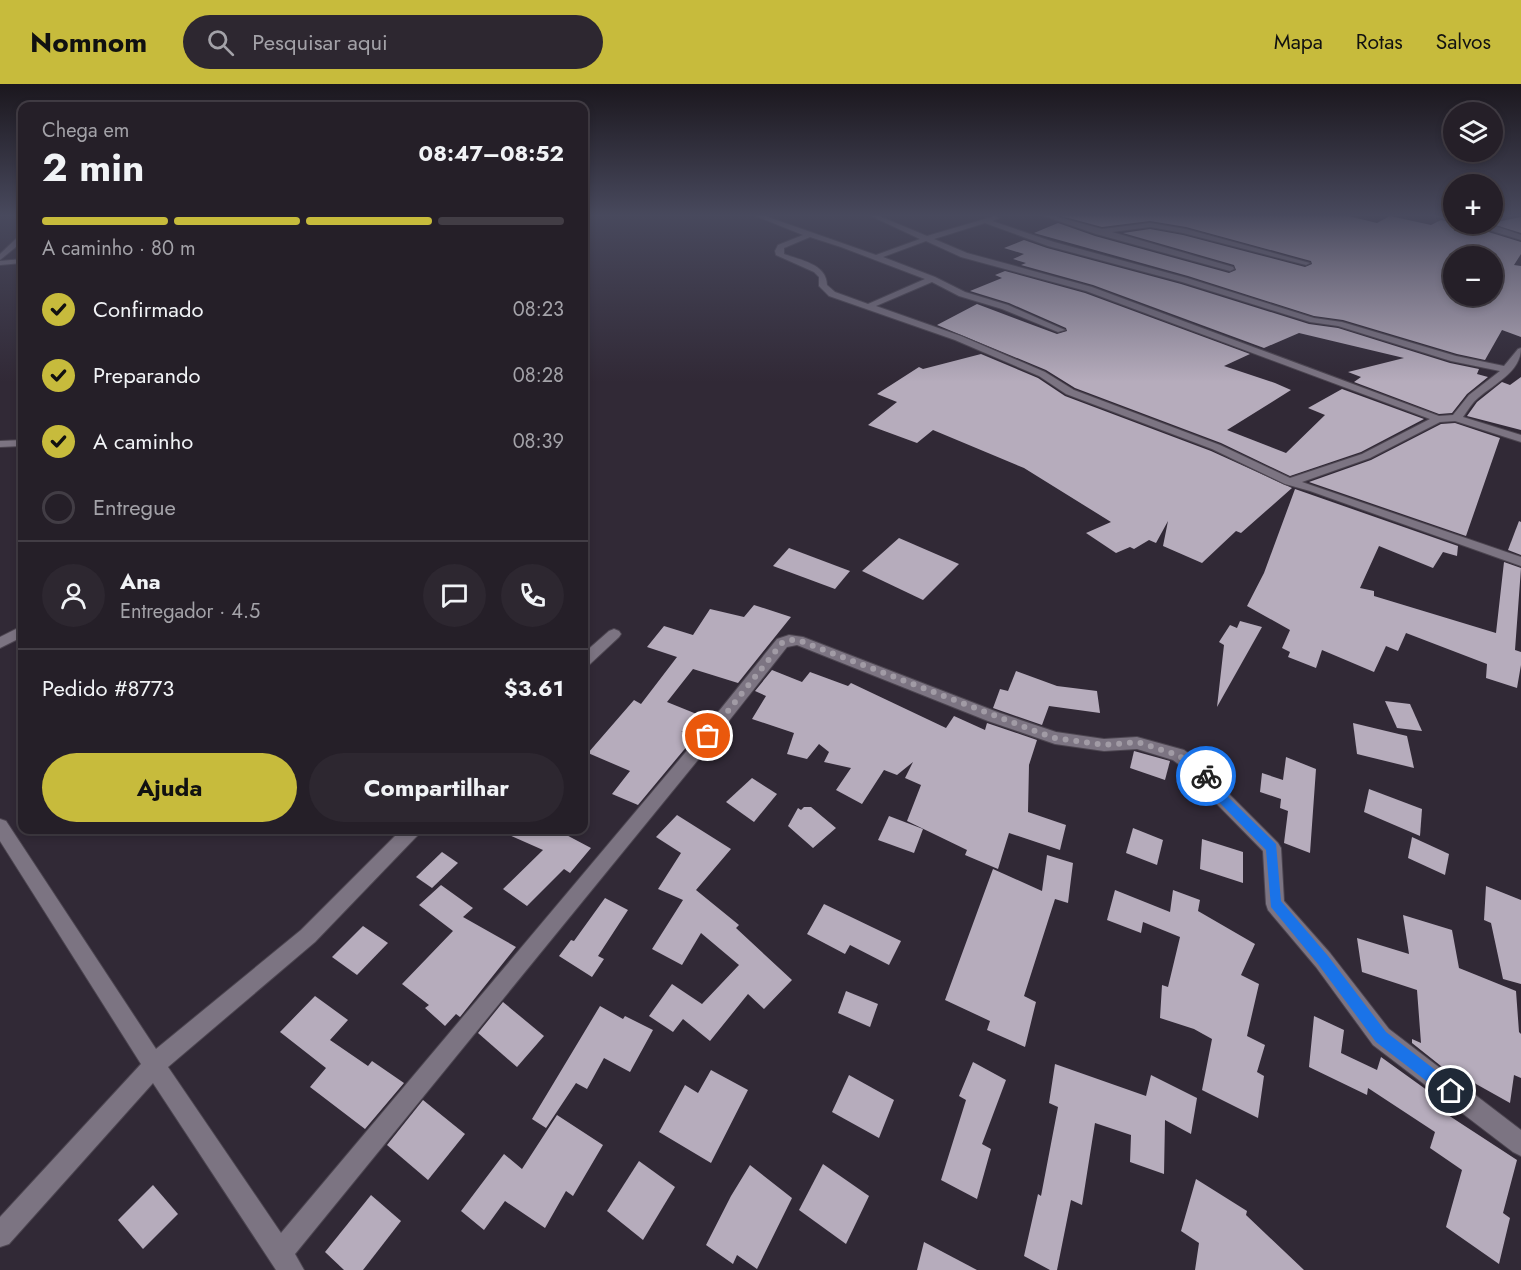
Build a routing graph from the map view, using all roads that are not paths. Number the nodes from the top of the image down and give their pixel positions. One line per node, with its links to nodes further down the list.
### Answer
1 (816, 271): 6 (street)
2 (913, 271): 5 (street)
3 (1024, 271): 11 (street)
4 (1152, 271): 9 (street)
5 (932, 279): 6 (street); 7 (street)
6 (870, 306): 15 (street)
7 (1061, 330)
8 (1521, 351): 9 (street)
9 (1507, 369): 10 (street)
10 (1456, 418): 11 (street); 12 (street)
11 (1438, 419): 15 (street)
12 (1521, 439)
13 (18, 443): 14 (street)
14 (0, 444)
15 (1289, 482): 16 (street)
16 (1521, 562)
17 (18, 633): 19 (street)
18 (614, 634): 20 (street)
19 (0, 643)
20 (588, 657)
21 (0, 826): 23 (street)
22 (408, 834): 23 (street)
23 (154, 1065): 25 (street); 26 (street)
24 (1521, 1144): 26 (street)
25 (0, 1235)
26 (286, 1262)

